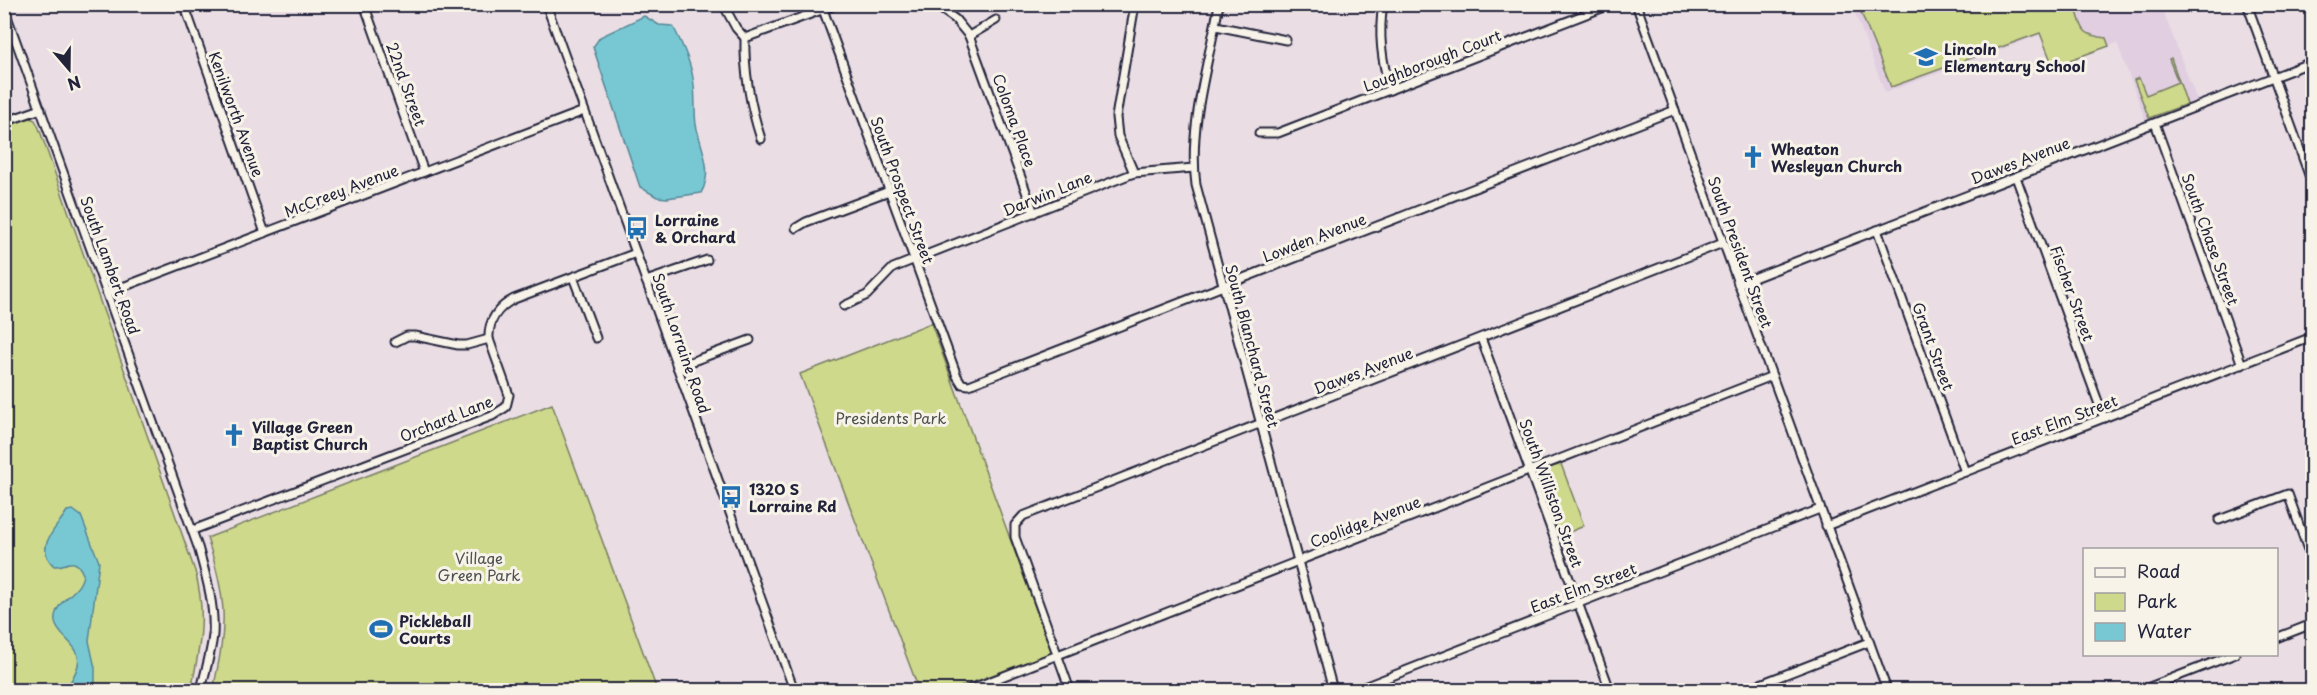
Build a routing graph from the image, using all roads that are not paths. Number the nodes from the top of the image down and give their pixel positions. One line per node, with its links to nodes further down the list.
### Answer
1 (184, 4): 39 (street, Kenilworth Avenue)
2 (364, 4): 31 (street, 22nd Street)
3 (546, 4): 25 (street, South Lorraine Road)
4 (723, 4): 18 (street)
5 (838, 4): 13 (street)
6 (934, 4): 17 (street, Coloma Place)
7 (1135, 4): 32 (street)
8 (1220, 4): 16 (street, South Blanchard Street)
9 (1383, 4): 22 (street)
10 (1612, 4): 22 (street, Loughborough Court)
11 (1636, 4): 24 (street, South President Street)
12 (2247, 4): 21 (street)
13 (822, 7): 18 (street); 35 (street, South Prospect Street)
14 (4, 8): 23 (street, South Lambert Road)
15 (996, 20): 17 (street)
16 (1216, 26): 19 (street); 30 (street, South Blanchard Street)
17 (969, 36): 36 (street, Coloma Place)
18 (745, 38): 29 (street)
19 (1286, 40)
20 (2313, 62): 21 (street, Dawes Avenue)
21 (2273, 77): 27 (street, Dawes Avenue); 34 (street)
22 (1390, 90): 28 (street, Loughborough Court)
23 (41, 109): 26 (street); 48 (street, South Lambert Road)
24 (1675, 110): 40 (street, South President Street); 47 (street, Lowden Avenue)
25 (584, 111): 31 (street, McCreey Avenue); 41 (street, South Lorraine Road)
26 (4, 122)
27 (2155, 123): 33 (street, Dawes Avenue); 56 (street, South Chase Street)
28 (1259, 133)
29 (761, 139)
30 (1194, 168): 32 (street, Darwin Lane); 47 (street, South Blanchard Street)
31 (424, 172): 39 (street, McCreey Avenue)
32 (1134, 173): 36 (street, Darwin Lane)
33 (2016, 177): 38 (street, Dawes Avenue); 60 (street, Fischer Street)
34 (2313, 183)
35 (889, 191): 37 (street); 43 (street, South Prospect Street)
36 (1034, 213): 43 (street, Darwin Lane)
37 (796, 228)
38 (1877, 230): 46 (street, Dawes Avenue); 63 (street, Grant Street)
39 (265, 233): 48 (street, McCreey Avenue)
40 (1723, 243): 46 (street, South President Street); 52 (street, Dawes Avenue)
41 (636, 253): 44 (street); 45 (street, South Lorraine Road)
42 (707, 260): 45 (street)
43 (913, 260): 49 (street, Darwin Lane); 59 (street, South Prospect Street)
44 (573, 277): 51 (street); 53 (street)
45 (646, 281): 57 (street, South Lorraine Road)
46 (1738, 284): 58 (street, South President Street)
47 (1222, 287): 59 (street, Lowden Avenue); 61 (street, South Blanchard Street)
48 (107, 293): 67 (street, South Lambert Road)
49 (844, 306)
50 (2313, 337): 56 (street, East Elm Street)
51 (596, 338)
52 (1481, 338): 61 (street, Dawes Avenue); 62 (street, South Williston Street)
53 (489, 339): 55 (street); 67 (street, Orchard Lane)
54 (750, 340): 57 (street)
55 (395, 342)
56 (2242, 365): 60 (street, East Elm Street)
57 (677, 367): 77 (street, South Lorraine Road)
58 (1772, 376): 62 (street, Coolidge Avenue); 64 (street, South President Street)
59 (962, 384)
60 (2104, 418): 63 (street, East Elm Street)
61 (1260, 424): 68 (street, South Blanchard Street); 74 (street, Dawes Avenue)
62 (1530, 471): 68 (street, Coolidge Avenue); 70 (street, South Williston Street)
63 (1965, 472): 66 (street, East Elm Street)
64 (1820, 509): 66 (street, South President Street); 70 (street, East Elm Street)
65 (2219, 520): 69 (street)
66 (1826, 526): 73 (street)
67 (193, 530): 76 (street, South Lambert Road)
68 (1298, 561): 74 (street, Coolidge Avenue); 80 (street, South Blanchard Street)
69 (2313, 561)
70 (1578, 604): 81 (street, East Elm Street); 82 (street, South Williston Street)
71 (2313, 624): 72 (street)
72 (2278, 638)
73 (1869, 642): 83 (street); 84 (street)
74 (1057, 655): 78 (street, Coolidge Avenue); 79 (street)
75 (2230, 656): 85 (street)
76 (201, 690)
77 (794, 690)
78 (968, 690)
79 (1070, 690)
80 (1333, 690)
81 (1356, 690)
82 (1610, 690)
83 (1745, 690)
84 (1887, 690)
85 (2142, 690)

